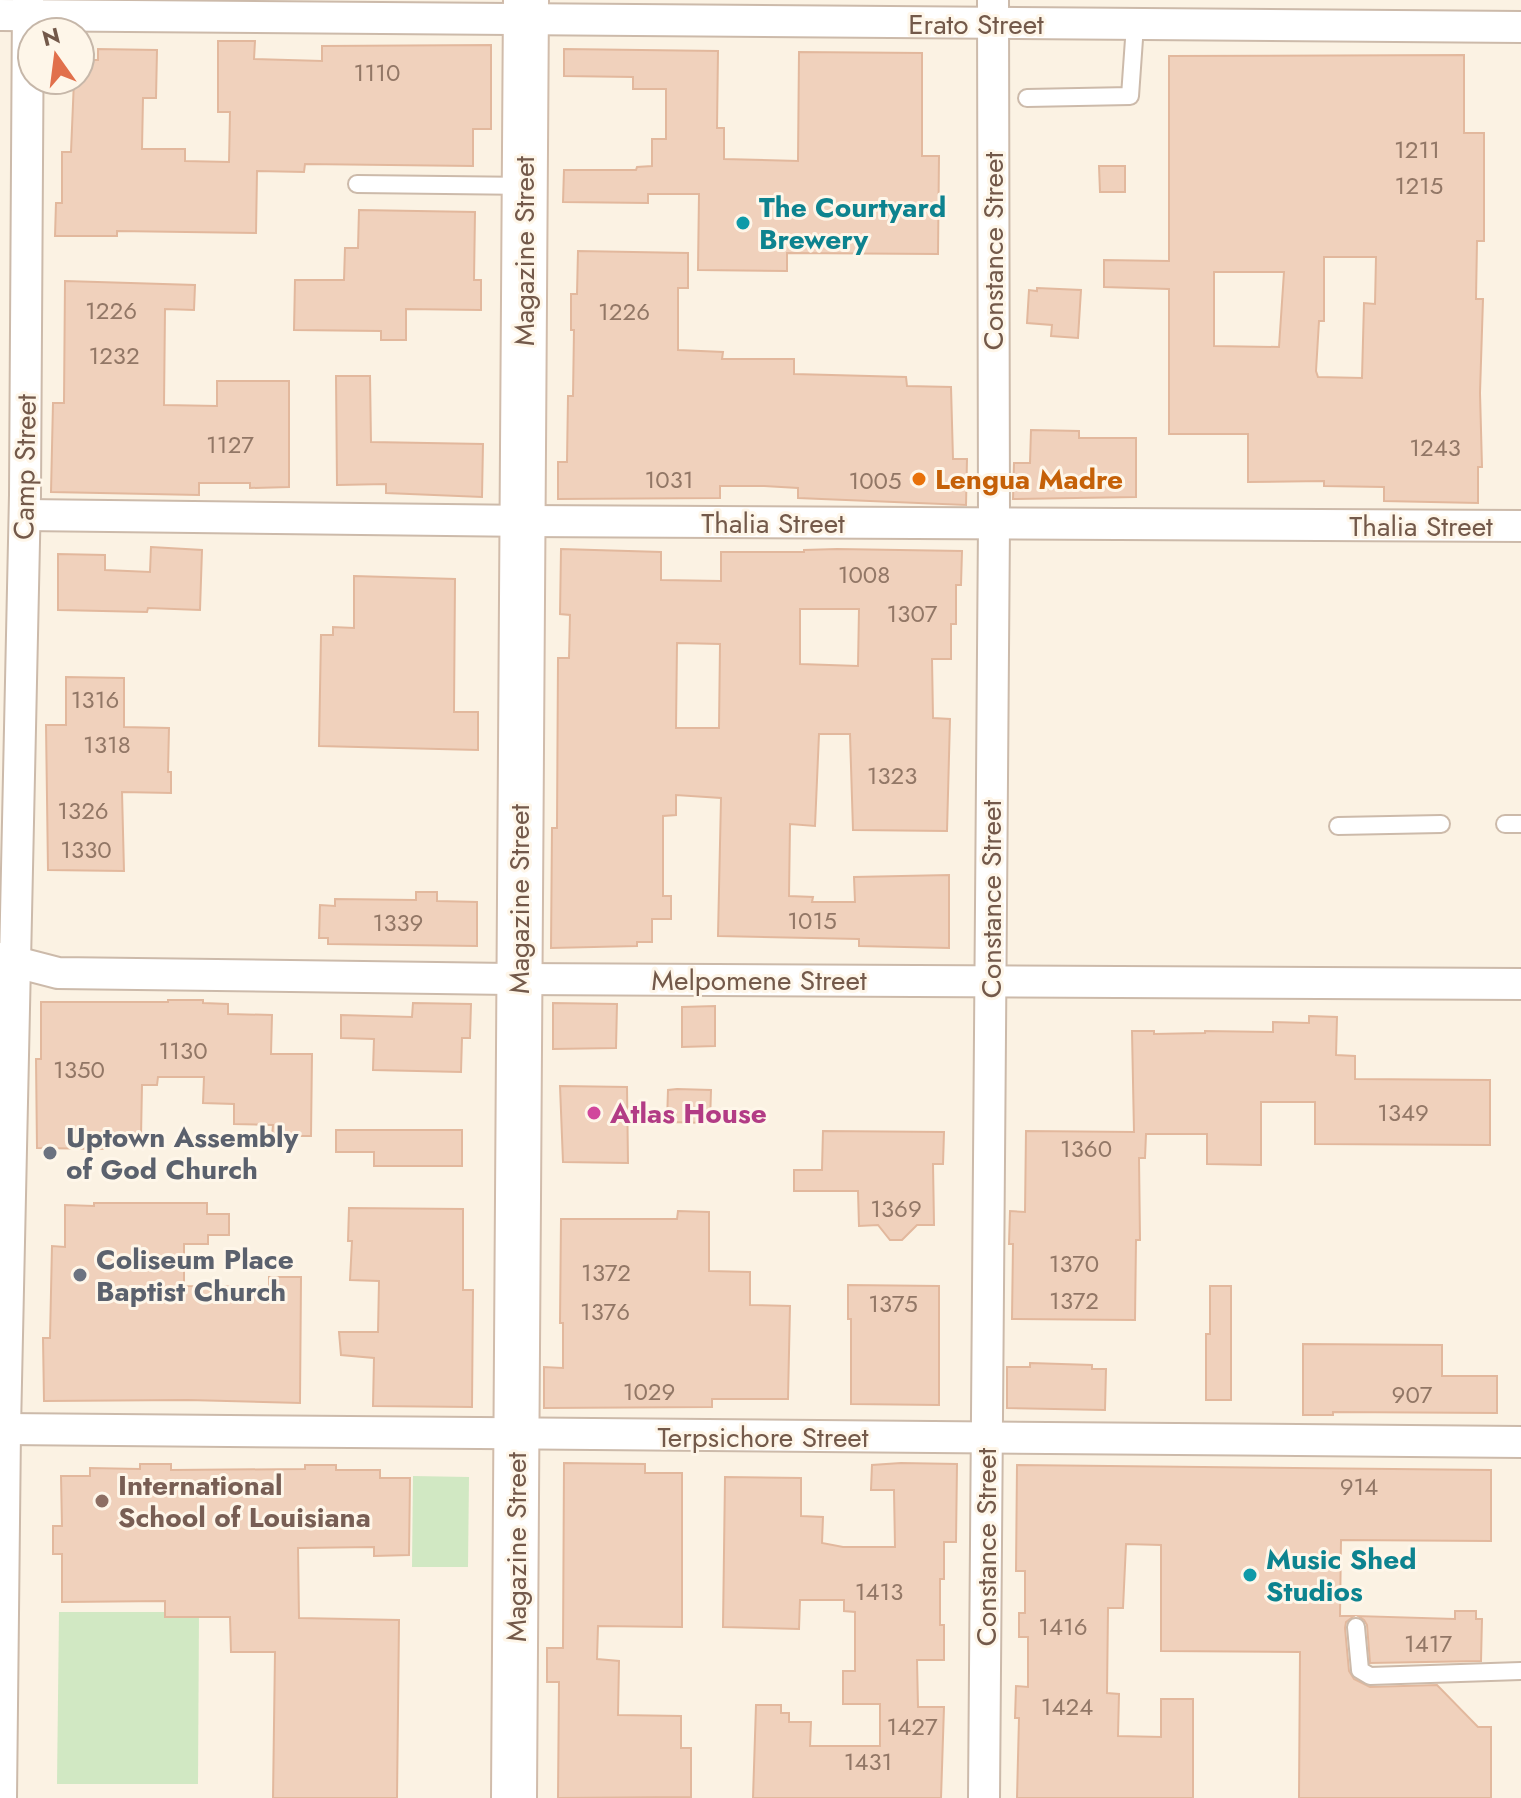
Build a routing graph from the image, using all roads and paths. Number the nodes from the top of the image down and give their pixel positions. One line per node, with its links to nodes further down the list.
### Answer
1 (19, 10): 2 (street, Erato Street); 9 (street, Camp Street)
2 (526, 10): 3 (street, Erato Street); 8 (street, Magazine Street)
3 (993, 12): 4 (street, Erato Street); 11 (street, Constance Street)
4 (1135, 25): 5 (street, Erato Street); 6 (lane)
5 (1521, 27)
6 (1027, 98)
7 (357, 184): 8 (lane)
8 (525, 186): 10 (street, Magazine Street)
9 (25, 515): 10 (street, Thalia Street); 15 (street, Camp Street)
10 (523, 521): 11 (street, Thalia Street); 17 (street, Magazine Street)
11 (994, 524): 12 (street, Thalia Street); 18 (street, Constance Street)
12 (1521, 526)
13 (1441, 824): 14 (lane)
14 (1338, 826)
15 (8, 925): 16 (street, Camp Street)
16 (7, 960): 17 (street, Melpomene Street); 20 (street, Camp Street)
17 (518, 979): 18 (street, Melpomene Street); 21 (street, Magazine Street)
18 (990, 981): 19 (street, Melpomene Street); 22 (street, Constance Street)
19 (1521, 984)
20 (5, 1429): 21 (street, Terpsichore Street); 26 (street, Camp Street)
21 (516, 1435): 22 (street, Terpsichore Street); 27 (street, Magazine Street)
22 (987, 1438): 23 (street, Terpsichore Street); 28 (street, Constance Street)
23 (1521, 1442)
24 (1356, 1627): 25 (lane)
25 (1521, 1671)
26 (1, 1798)
27 (514, 1798)
28 (984, 1798)

